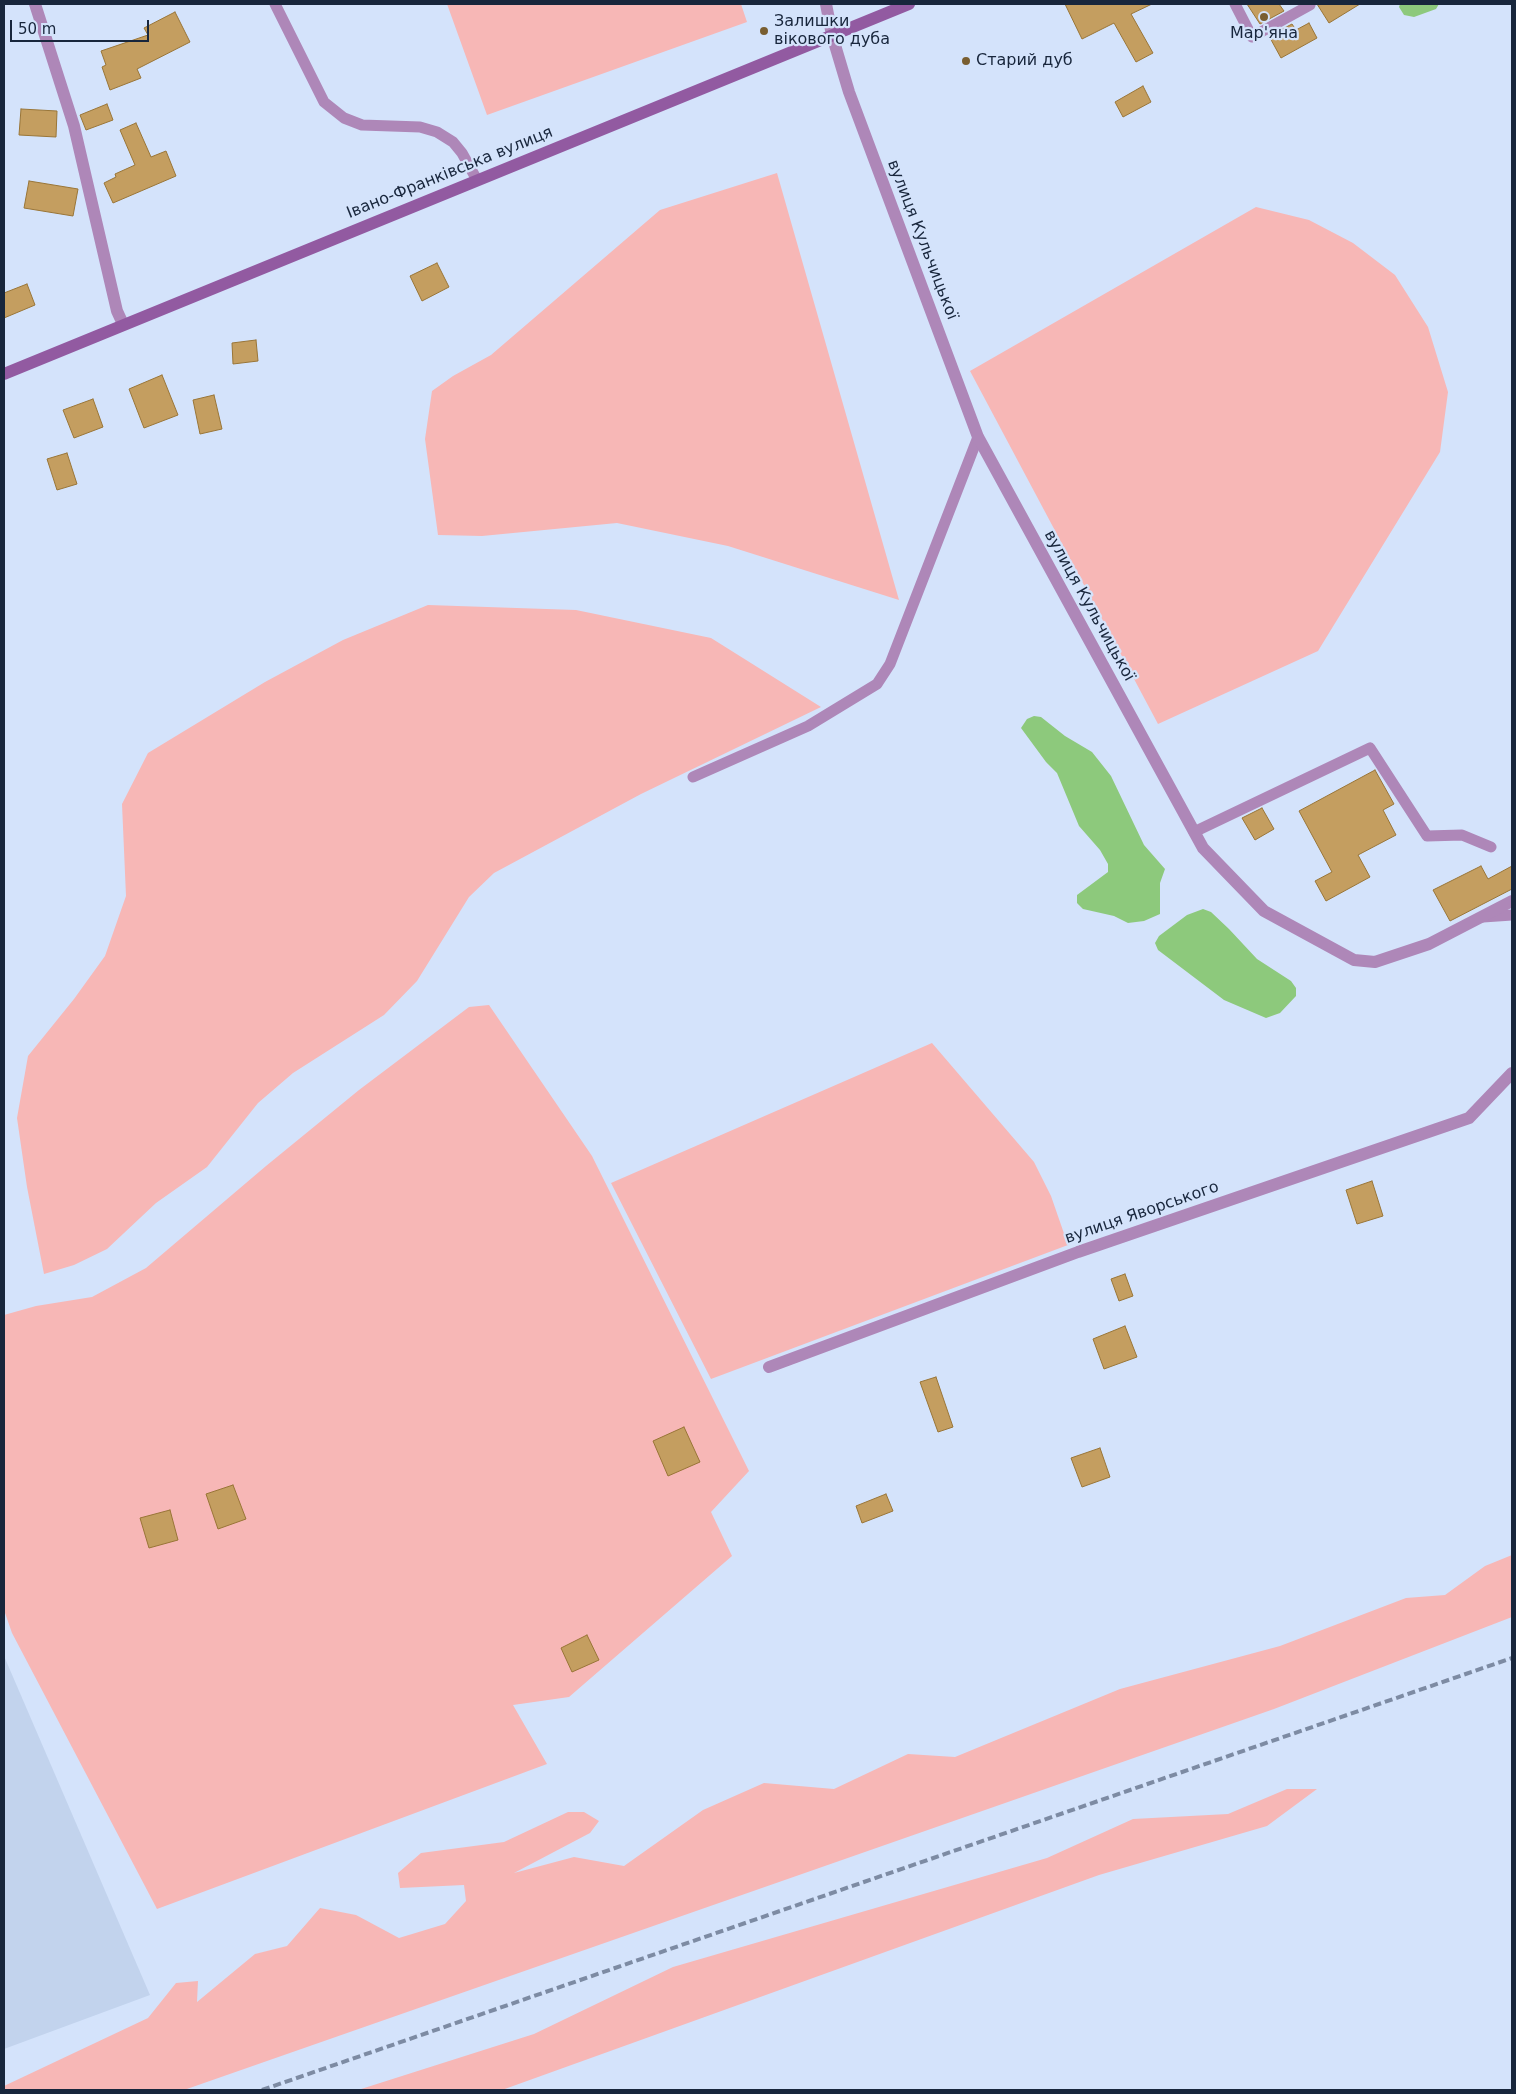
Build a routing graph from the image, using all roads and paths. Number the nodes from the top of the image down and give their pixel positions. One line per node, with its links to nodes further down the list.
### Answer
1 (35, 4): 9 (street)
2 (275, 4): 8 (lane)
3 (826, 4): 7 (street, вулиця Кульчицької)
4 (909, 4): 7 (main road, Івано-Франківська вулиця)
5 (1235, 4): 6 (lane)
6 (1310, 6)
7 (832, 35): 8 (main road, Івано-Франківська вулиця); 11 (street, вулиця Кульчицької)
8 (477, 180): 9 (main road, Івано-Франківська вулиця)
9 (123, 324): 10 (main road, Івано-Франківська вулиця)
10 (4, 374)
11 (978, 437): 12 (lane); 13 (street, вулиця Кульчицької)
12 (693, 777)
13 (1194, 832): 14 (lane); 17 (street, вулиця Кульчицької)
14 (1491, 847)
15 (1512, 901): 17 (street, вулиця Кульчицької)
16 (1512, 915): 17 (lane)
17 (1481, 917)
18 (1512, 1073): 19 (street, вулиця Яворського)
19 (769, 1367)

